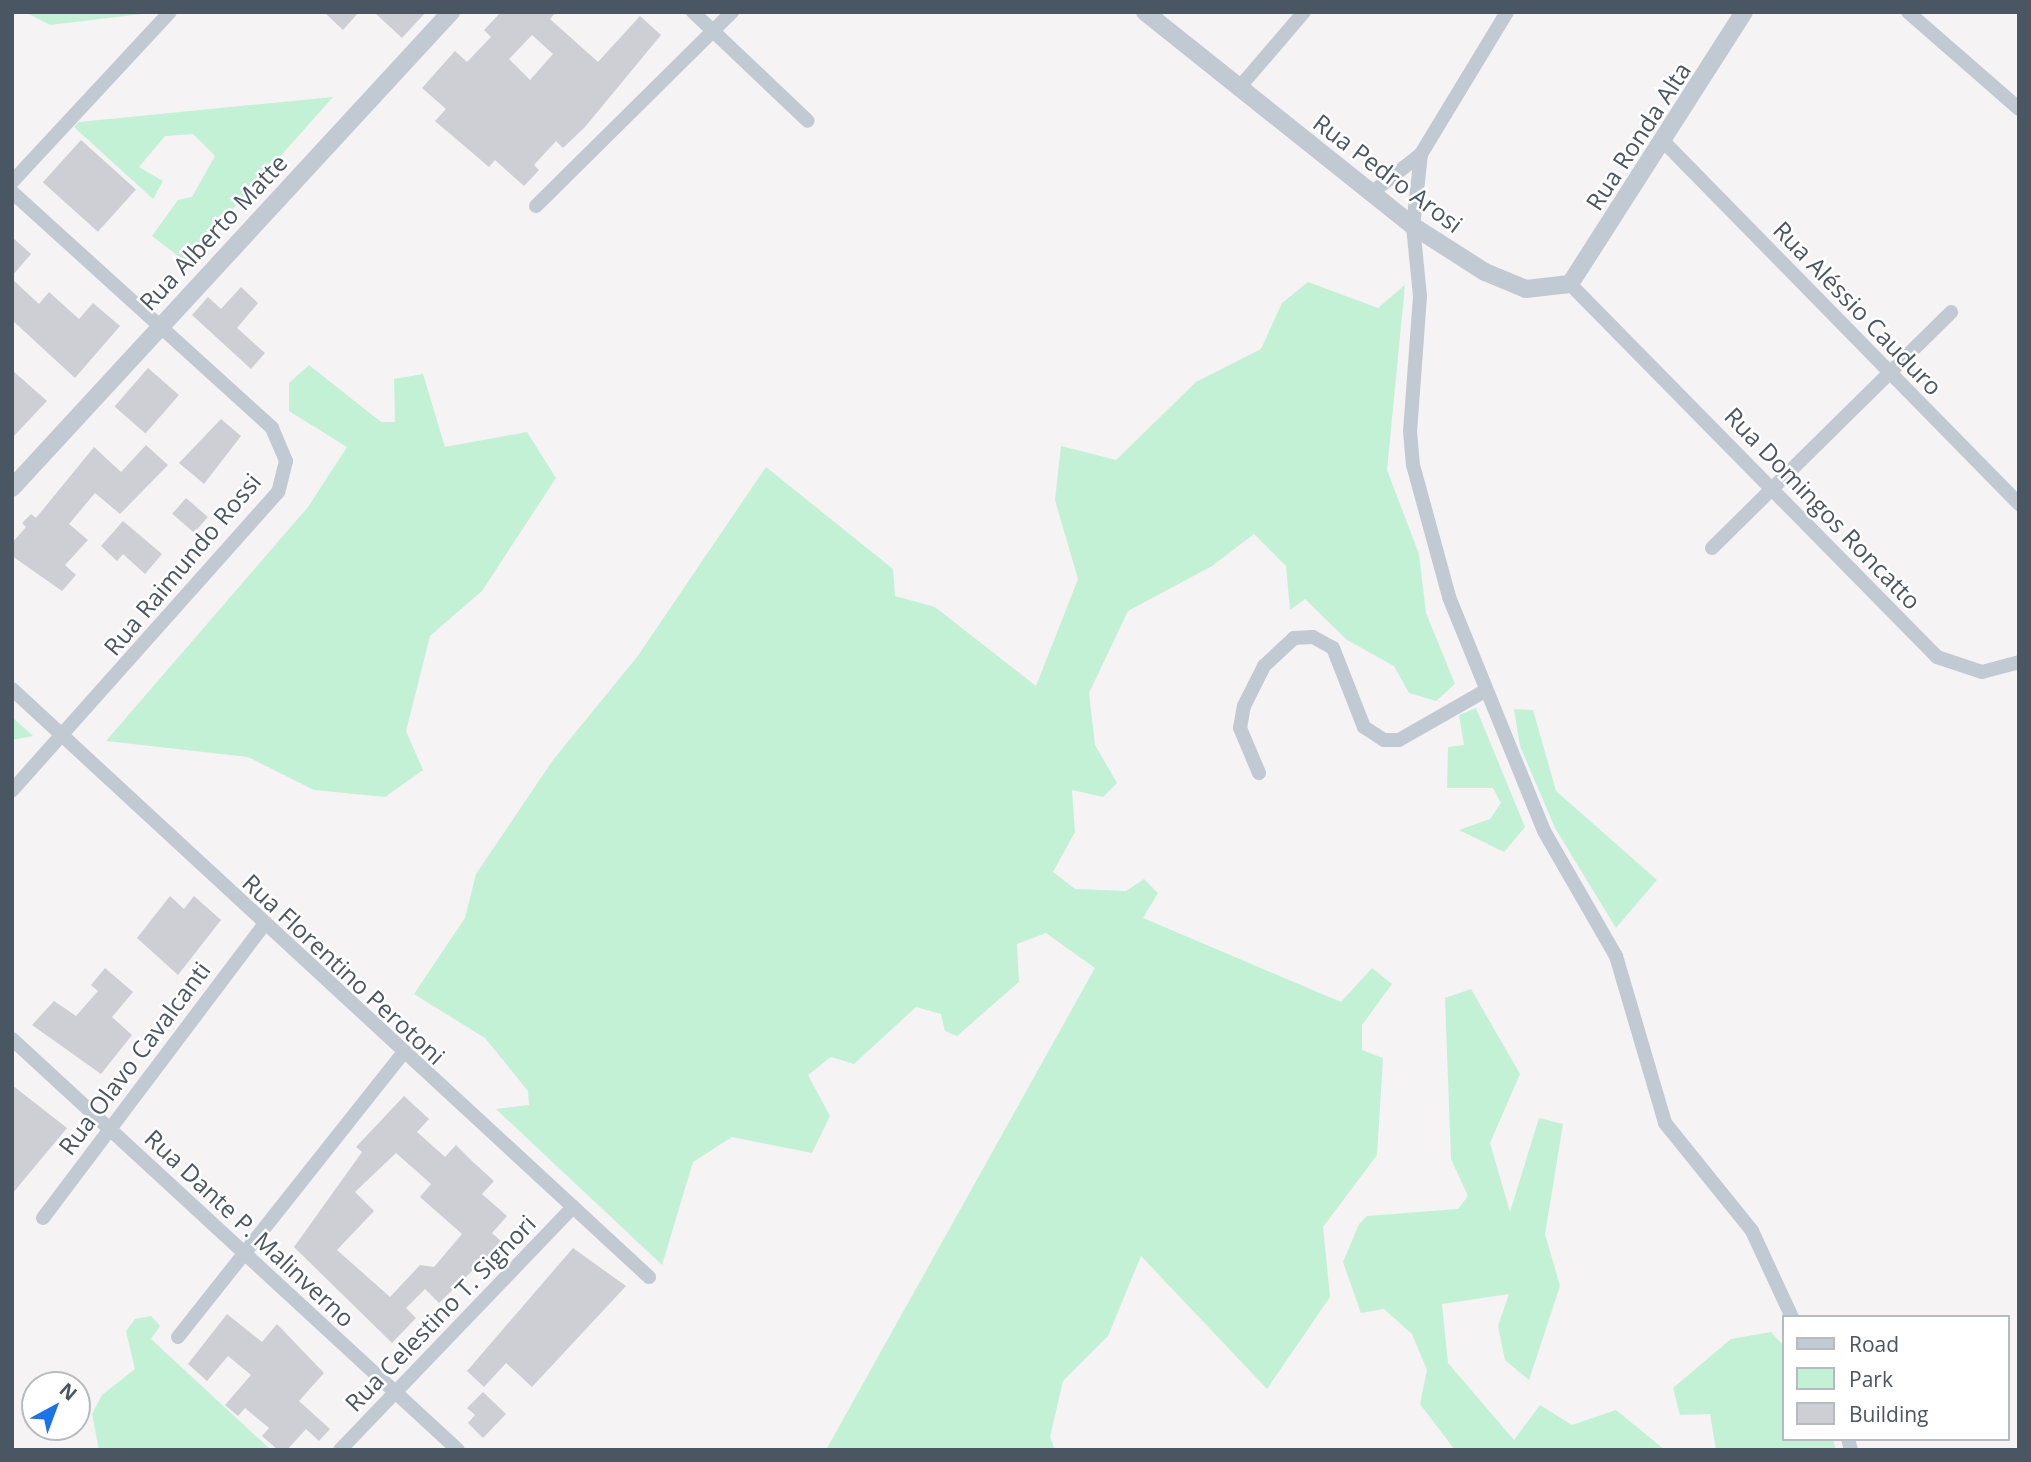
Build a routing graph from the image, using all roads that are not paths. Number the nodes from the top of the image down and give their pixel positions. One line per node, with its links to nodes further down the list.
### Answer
1 (170, 12): 16 (street)
2 (452, 12): 23 (street, Rua Alberto Matte)
3 (693, 12): 10 (street)
4 (732, 12): 10 (street)
5 (1145, 12): 11 (street, Rua Pedro Arosi)
6 (1304, 12): 11 (street)
7 (1507, 12): 15 (street)
8 (1744, 12): 14 (street, Rua Ronda Alta)
9 (1908, 12): 12 (street)
10 (713, 31): 13 (street); 19 (street)
11 (1238, 89): 18 (street, Rua Pedro Arosi)
12 (2019, 109)
13 (808, 121)
14 (1665, 143): 21 (street, Rua Ronda Alta); 24 (street, Rua Aléssio Cauduro)
15 (1421, 155): 18 (street); 20 (street)
16 (12, 182)
17 (12, 192): 23 (street, Rua Raimundo Rossi)
18 (1370, 194): 20 (street, Rua Pedro Arosi)
19 (536, 206)
20 (1413, 226): 21 (street, Rua Pedro Arosi); 31 (street)
21 (1570, 284): 26 (street, Rua Domingos Roncatto)
22 (1951, 312): 24 (street)
23 (157, 328): 25 (street, Rua Alberto Matte); 32 (street, Rua Raimundo Rossi)
24 (1892, 374): 26 (street); 27 (street, Rua Aléssio Cauduro)
25 (12, 488)
26 (1772, 492): 28 (street); 29 (street, Rua Domingos Roncatto)
27 (2019, 504)
28 (1712, 548)
29 (2019, 662)
30 (12, 689): 32 (street, Rua Florentino Perotoni)
31 (1483, 692): 33 (street); 43 (street)
32 (63, 736): 34 (street, Rua Raimundo Rossi); 35 (street, Rua Florentino Perotoni)
33 (1259, 773)
34 (12, 791)
35 (263, 926): 37 (street, Rua Florentino Perotoni); 38 (street, Rua Olavo Cavalcanti)
36 (12, 1040): 38 (street, Rua Dante P. Malinverno)
37 (402, 1054): 39 (street, Rua Florentino Perotoni); 41 (street)
38 (108, 1128): 40 (street, Rua Olavo Cavalcanti); 41 (street, Rua Dante P. Malinverno)
39 (573, 1208): 42 (street, Rua Florentino Perotoni); 45 (street, Rua Celestino T. Signori)
40 (43, 1218)
41 (243, 1254): 44 (street); 45 (street, Rua Dante P. Malinverno)
42 (649, 1277)
43 (1791, 1315)
44 (178, 1337)
45 (395, 1393): 46 (street, Rua Celestino T. Signori); 47 (street, Rua Dante P. Malinverno)
46 (340, 1450)
47 (458, 1450)

